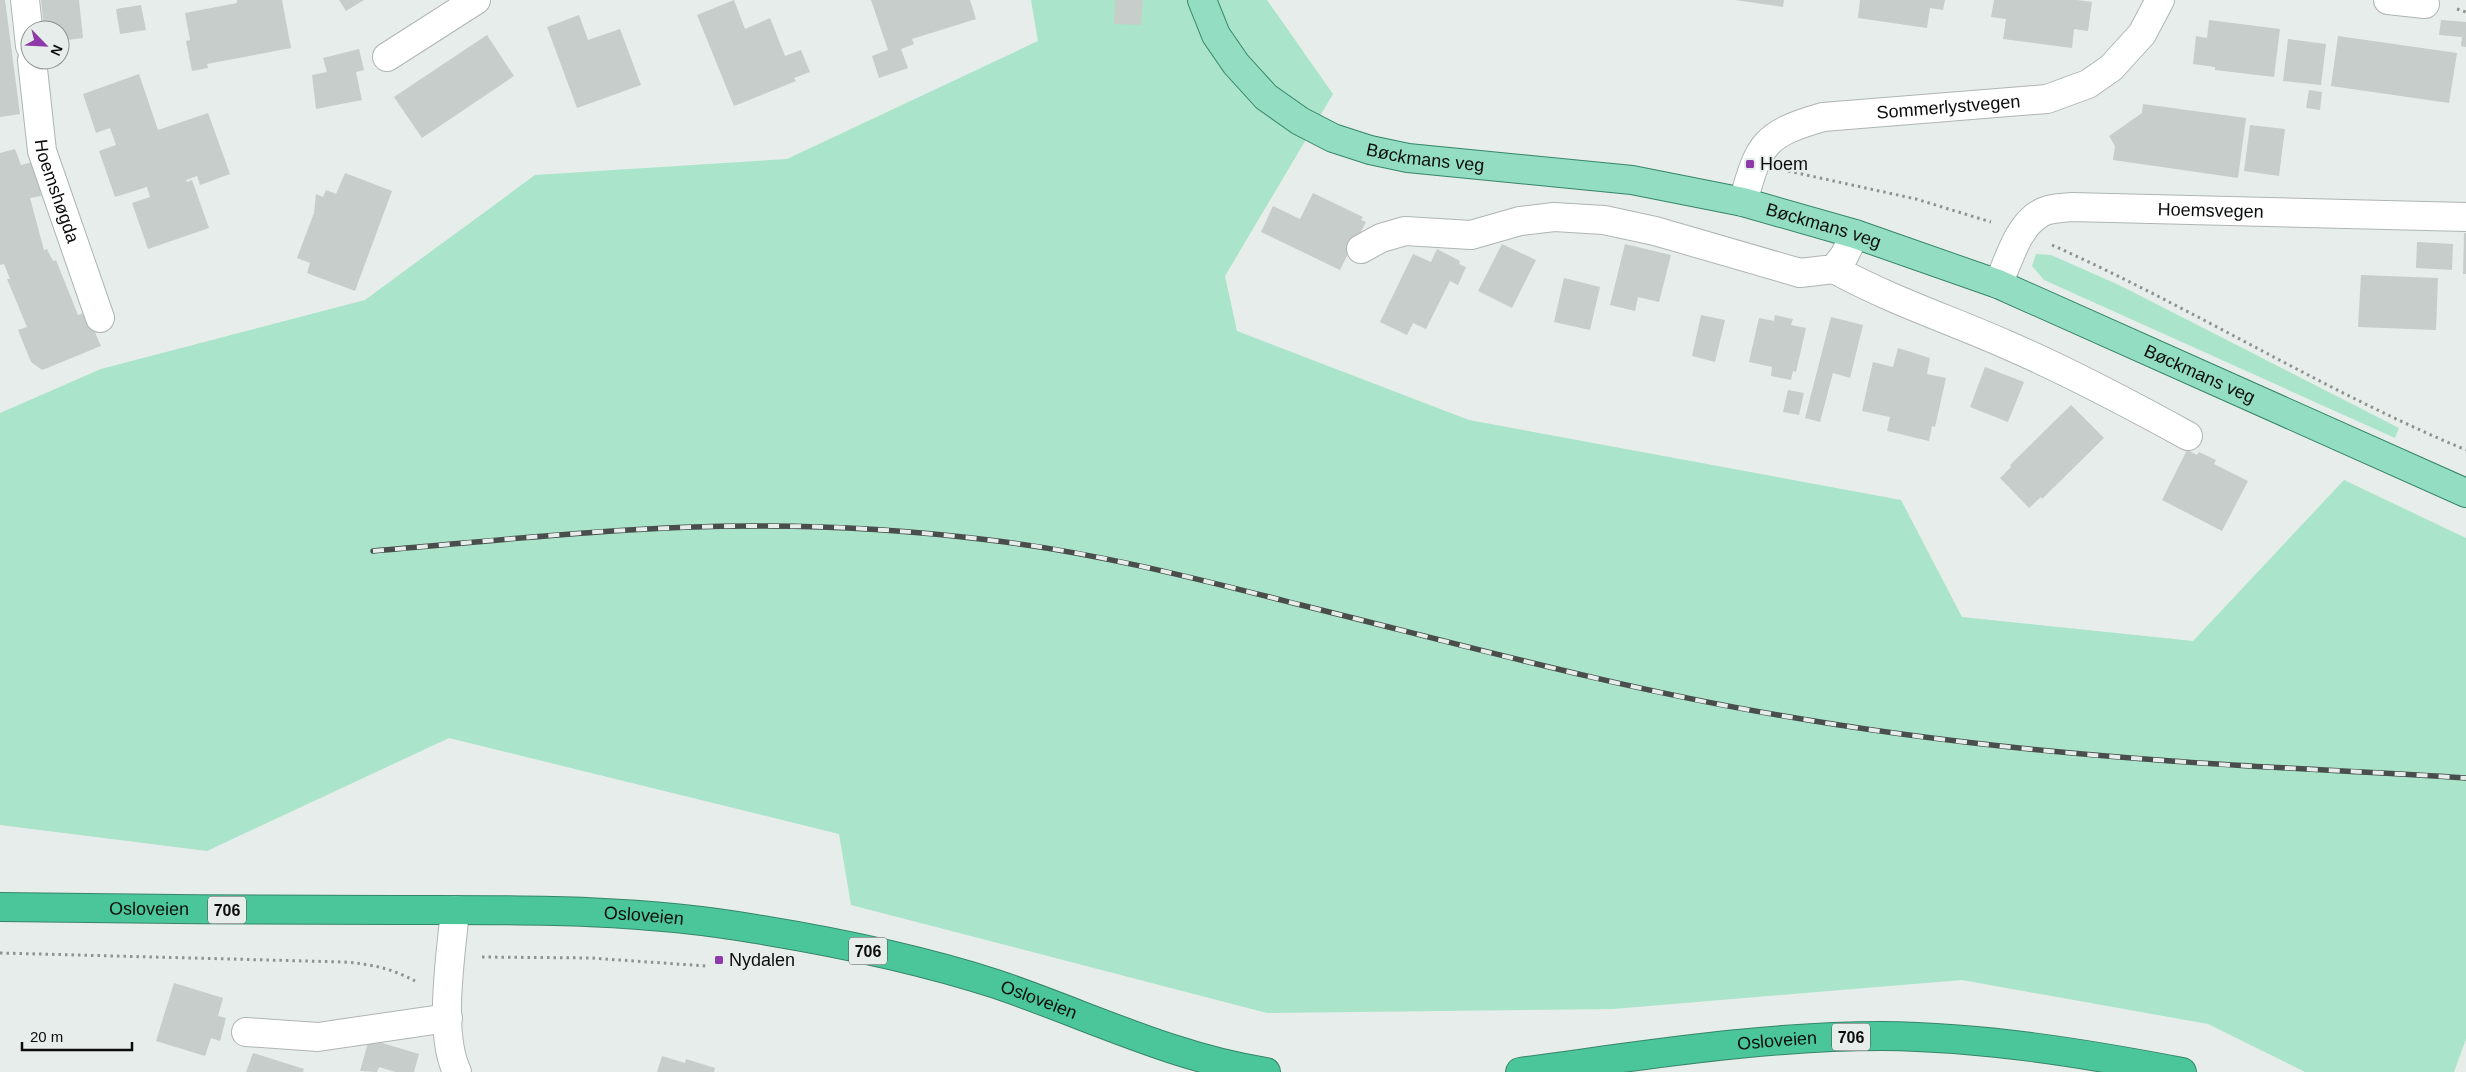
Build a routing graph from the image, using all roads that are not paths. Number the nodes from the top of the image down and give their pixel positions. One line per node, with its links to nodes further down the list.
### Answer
1 (25, 0): 7 (street)
2 (476, 0): 8 (street)
3 (1202, 0): 10 (main road, Bøckmans veg)
4 (2160, 0): 10 (street, Sommerlystvegen)
5 (2388, 0): 6 (street)
6 (2425, 4)
7 (27, 20)
8 (386, 57)
9 (33, 70): 16 (street, Hoemshøgda)
10 (1743, 202): 12 (main road, Bøckmans veg)
11 (2466, 217): 15 (street, Hoemsvegen)
12 (1855, 234): 14 (street); 15 (main road, Bøckmans veg)
13 (1361, 249): 14 (street)
14 (1834, 269): 17 (street)
15 (1998, 284): 18 (main road, Bøckmans veg)
16 (100, 318)
17 (2188, 436)
18 (2466, 493)
19 (0, 906): 20 (highway, Osloveien / 706)
20 (455, 910): 21 (street); 24 (highway, Osloveien / 706)
21 (448, 1012): 22 (street); 23 (street)
22 (246, 1032)
23 (457, 1072)
24 (1266, 1072)
25 (1520, 1072): 26 (highway, Osloveien / 706)
26 (2182, 1072)

